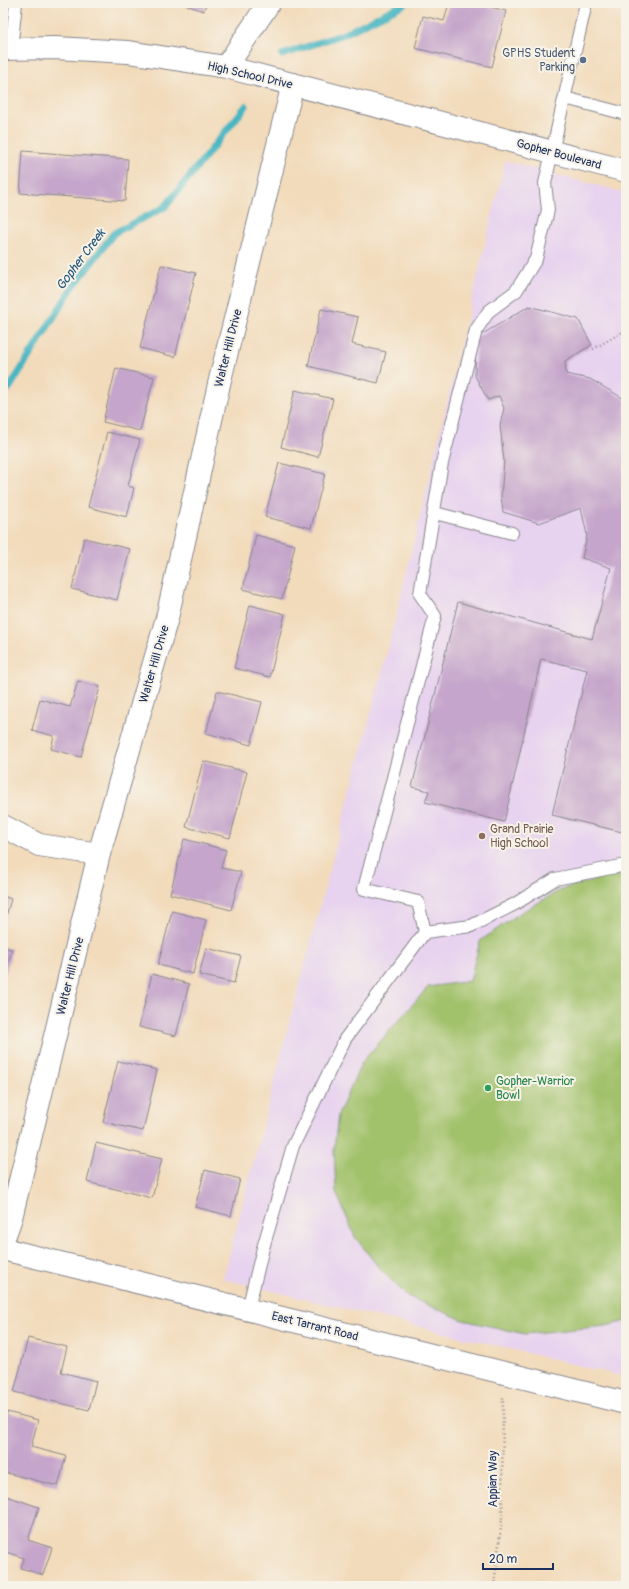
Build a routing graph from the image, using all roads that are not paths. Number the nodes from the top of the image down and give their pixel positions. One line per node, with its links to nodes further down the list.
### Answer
1 (16, 3): 4 (lane)
2 (269, 3): 5 (street)
3 (586, 3): 7 (lane)
4 (7, 49): 5 (street, High School Drive)
5 (226, 68): 6 (street, High School Drive)
6 (293, 84): 9 (street, High School Drive); 15 (street, Walter Hill Drive)
7 (564, 98): 8 (lane); 10 (lane)
8 (626, 114)
9 (491, 136): 10 (street, Gopher Boulevard)
10 (553, 152): 11 (street, Gopher Boulevard); 12 (lane)
11 (626, 171)
12 (435, 513): 13 (lane); 17 (lane)
13 (512, 533)
14 (3, 826): 15 (street)
15 (99, 854): 18 (street, Walter Hill Drive)
16 (626, 865): 17 (lane)
17 (425, 932): 20 (lane)
18 (3, 1240)
19 (3, 1249): 20 (street, East Tarrant Road)
20 (248, 1309): 21 (street, East Tarrant Road)
21 (626, 1403)

